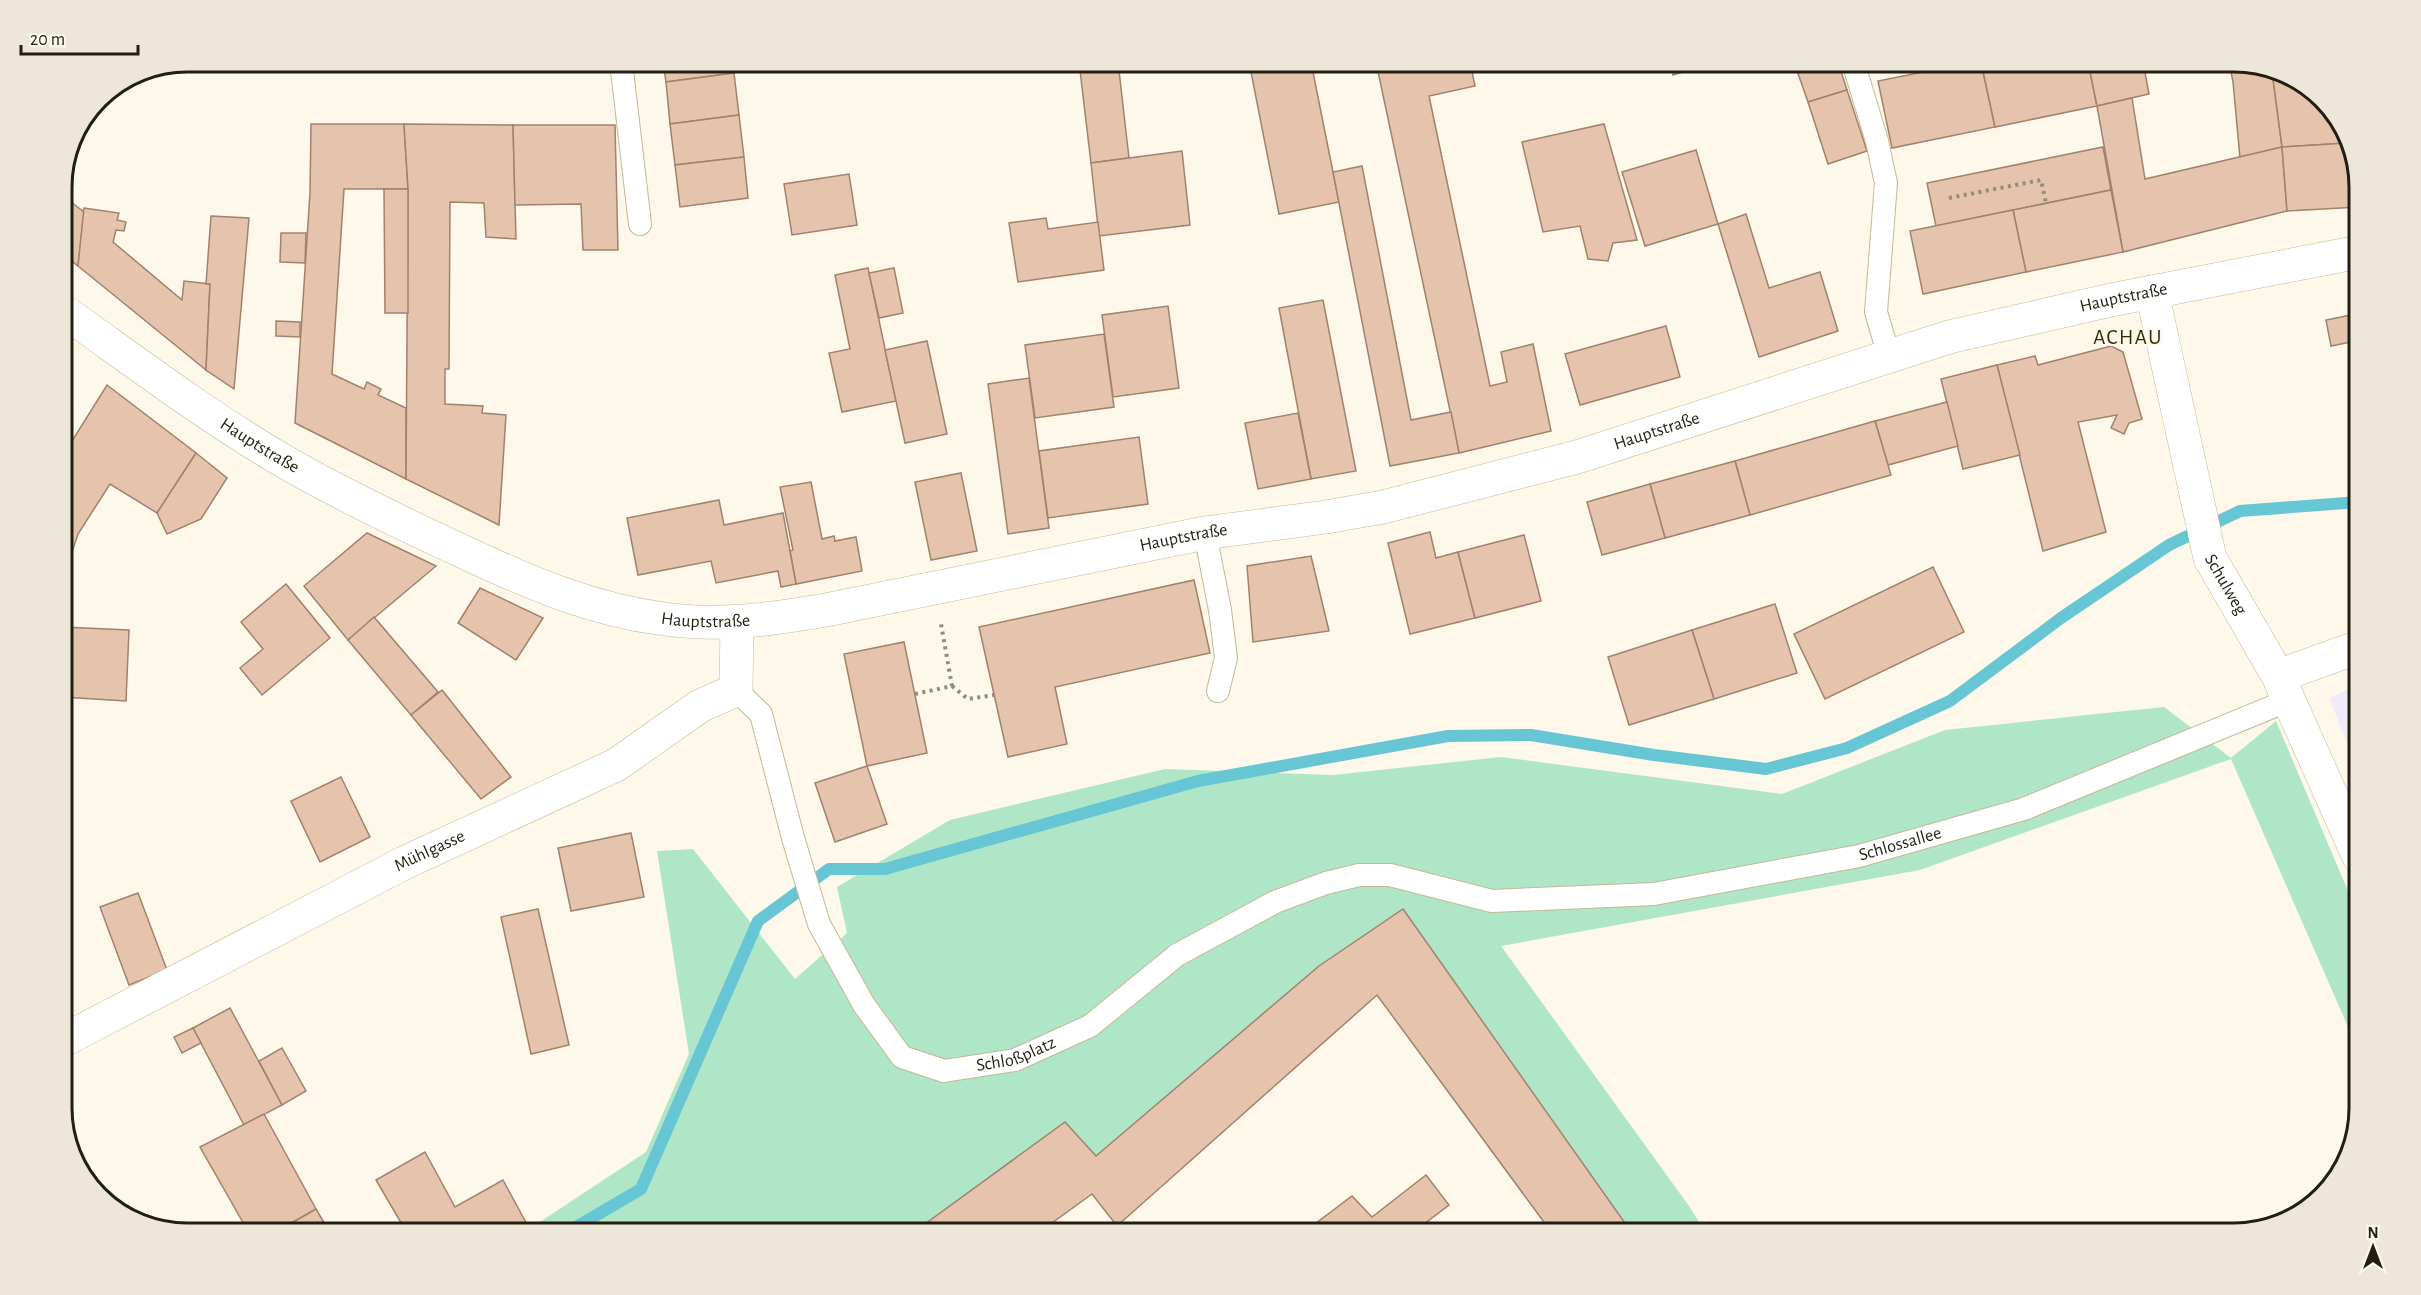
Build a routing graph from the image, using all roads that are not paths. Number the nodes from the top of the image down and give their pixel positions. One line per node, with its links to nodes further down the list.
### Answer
1 (622, 72): 3 (lane)
2 (1856, 72): 7 (lane)
3 (639, 224)
4 (2349, 254): 5 (main road, Hauptstraße)
5 (2152, 292): 7 (main road, Hauptstraße); 11 (main road, Schulweg)
6 (72, 317): 9 (main road, Hauptstraße)
7 (1889, 356): 8 (main road, Hauptstraße)
8 (1205, 533): 9 (main road, Hauptstraße); 13 (lane)
9 (737, 622): 12 (main road)
10 (2349, 652): 11 (main road)
11 (2284, 688): 14 (main road, Schulweg); 15 (lane, Schlossallee)
12 (736, 690): 15 (lane, Schloßplatz); 16 (main road, Mühlgasse)
13 (1218, 691)
14 (2349, 833)
15 (1492, 902)
16 (72, 1036)

